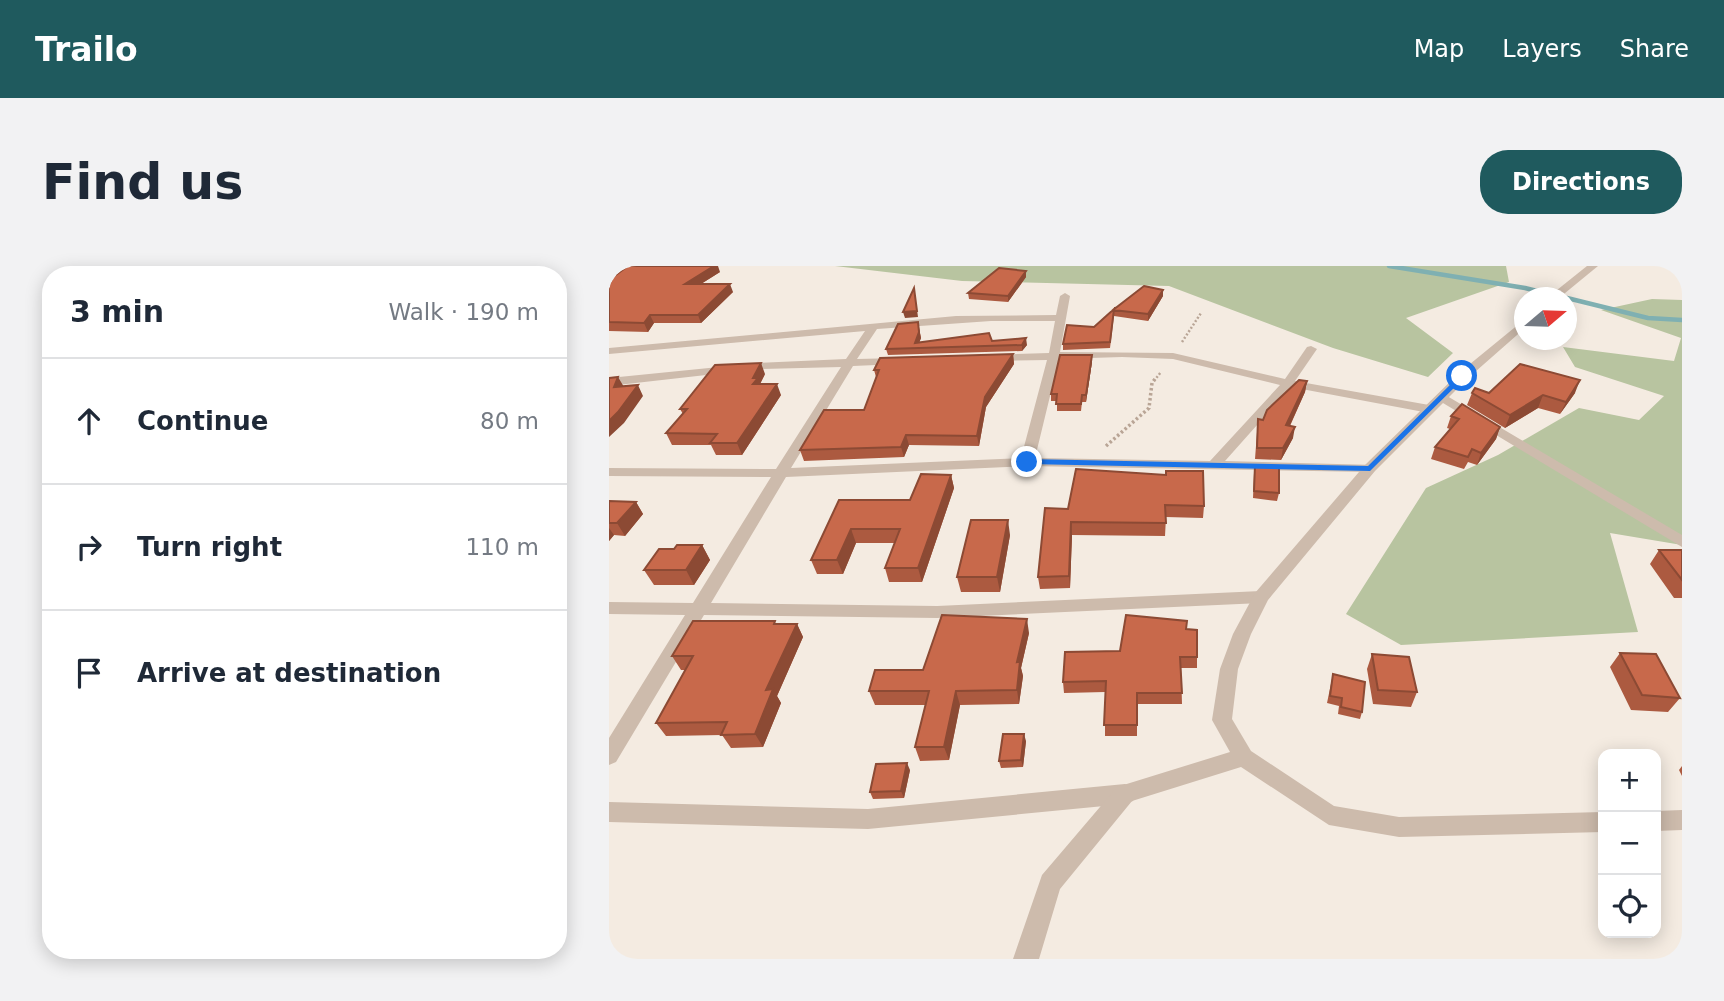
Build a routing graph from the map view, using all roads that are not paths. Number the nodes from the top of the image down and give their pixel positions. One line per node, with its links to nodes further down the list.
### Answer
1 (1593, 266): 2 (street)
2 (1565, 287)
3 (1065, 296): 4 (street)
4 (1062, 318): 5 (street); 9 (street)
5 (873, 327): 8 (street); 12 (street)
6 (1514, 331): 15 (street)
7 (1311, 349): 14 (street)
8 (609, 351)
9 (1054, 356): 10 (street); 14 (street); 17 (street)
10 (972, 359)
11 (917, 361): 12 (street)
12 (848, 363): 13 (street); 21 (street)
13 (609, 382)
14 (1288, 383): 16 (street); 18 (street)
15 (1442, 397): 16 (street); 22 (street)
16 (1429, 409): 19 (street)
17 (1027, 462): 18 (street); 21 (street)
18 (1212, 467): 19 (street)
19 (1370, 468): 23 (street)
20 (609, 472): 21 (street)
21 (782, 473): 25 (street)
22 (1682, 542)
23 (1261, 597): 25 (street); 27 (street)
24 (609, 608): 25 (street)
25 (699, 609): 26 (street)
26 (609, 756)
27 (1244, 757): 28 (street); 32 (street)
28 (1125, 794): 29 (street); 33 (street)
29 (609, 812)
30 (1682, 820): 31 (street)
31 (1661, 821)
32 (1598, 822)
33 (1026, 959)

